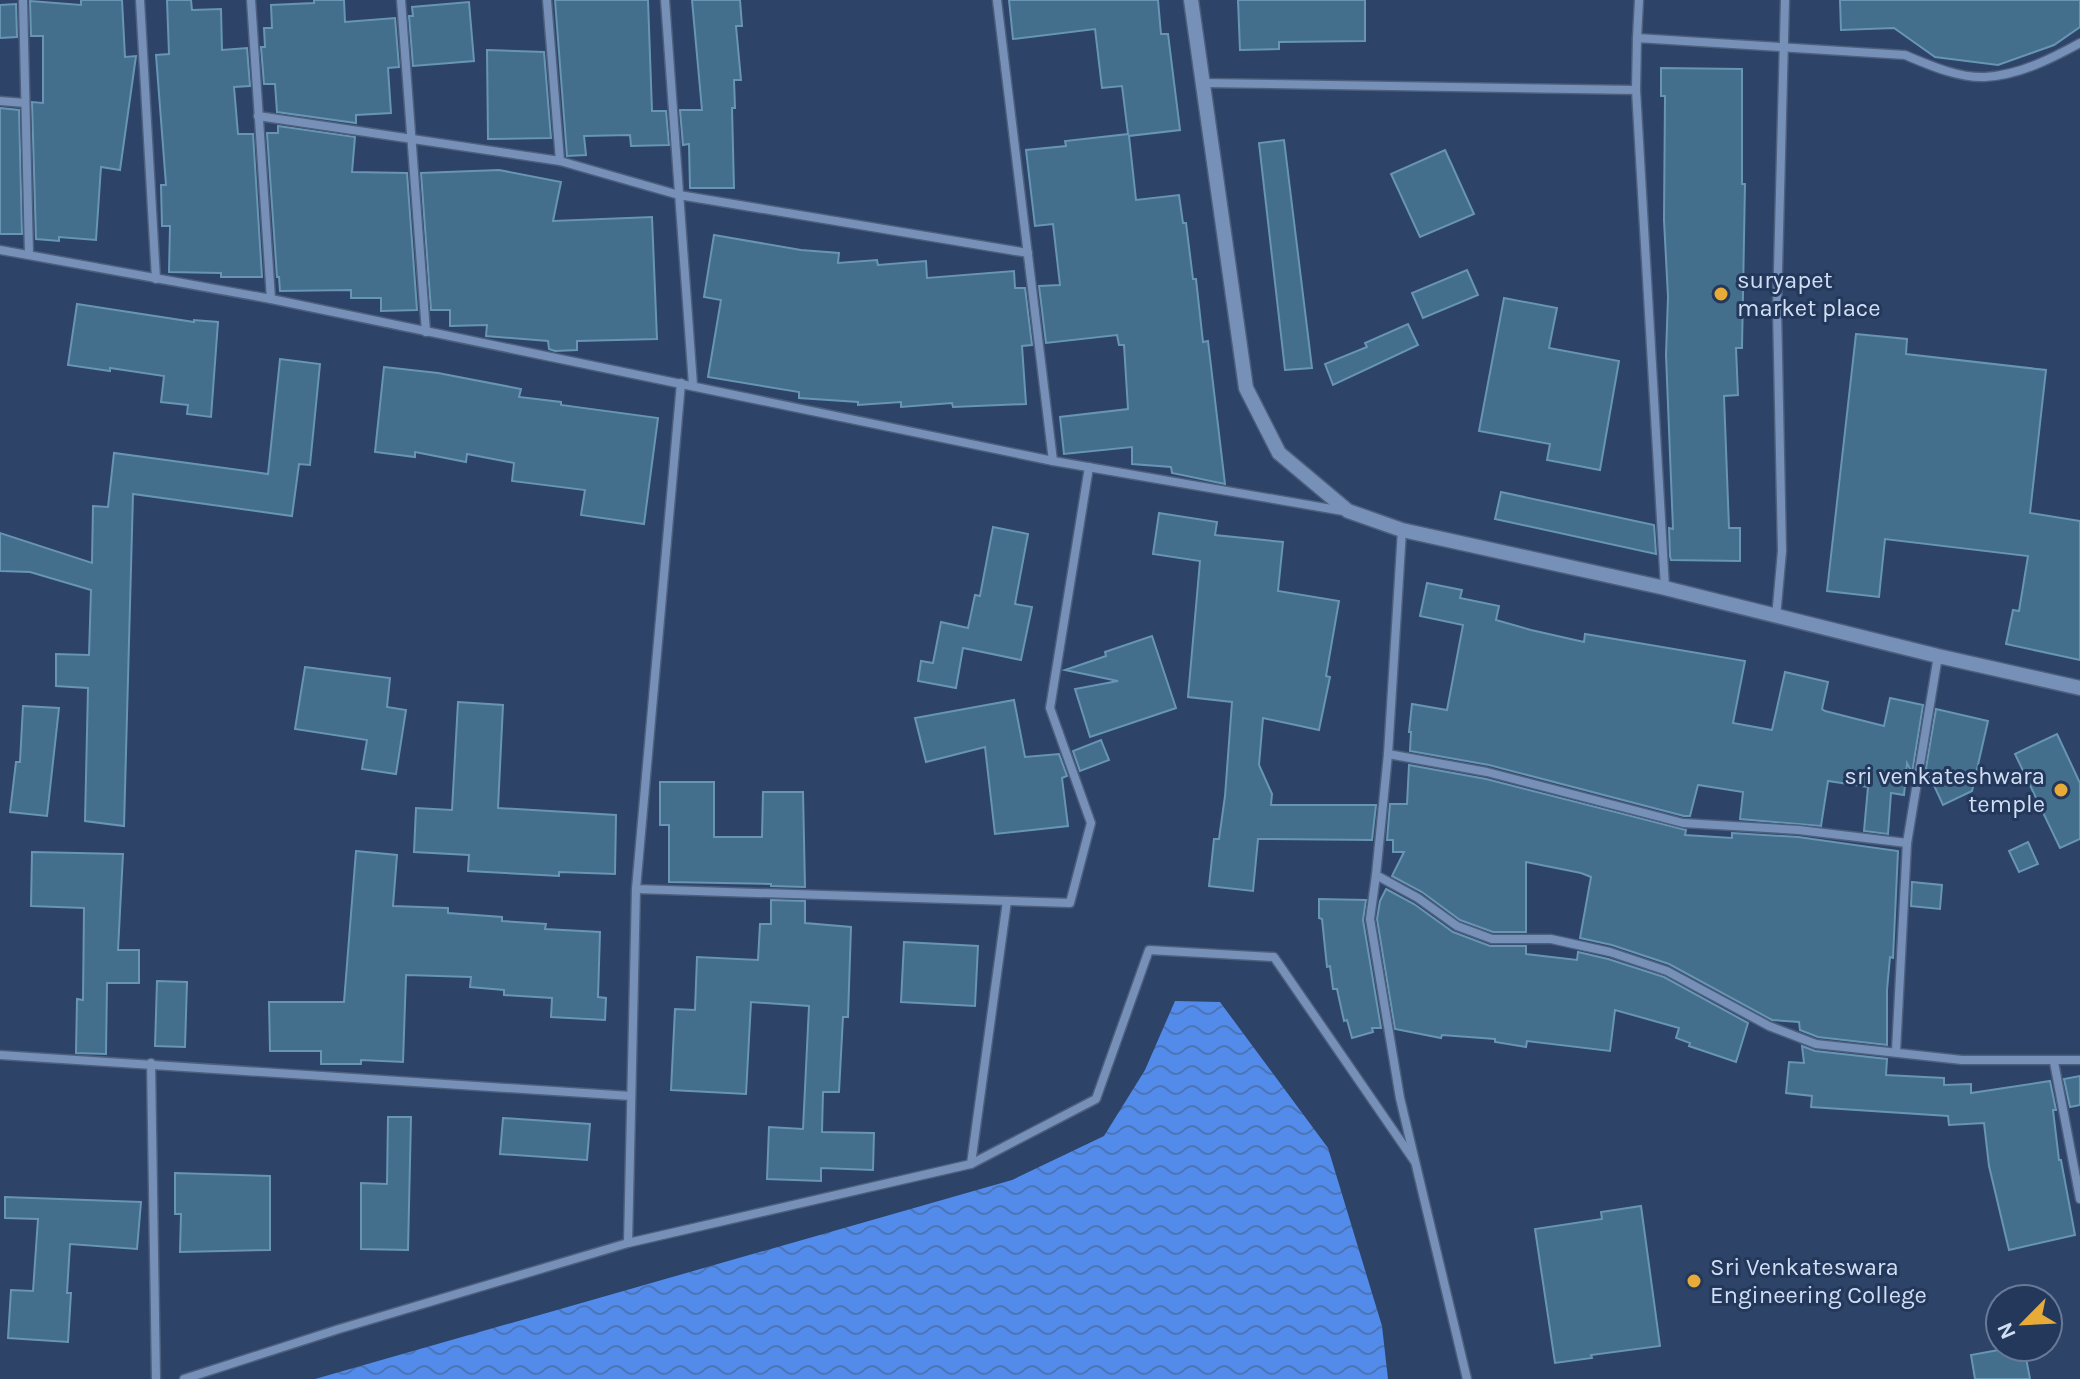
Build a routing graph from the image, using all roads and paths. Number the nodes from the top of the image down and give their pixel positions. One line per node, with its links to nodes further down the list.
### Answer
1 (23, 0): 17 (street)
2 (140, 0): 25 (street)
3 (251, 0): 18 (street)
4 (401, 0): 19 (street)
5 (547, 0): 20 (street)
6 (665, 0): 21 (street)
7 (997, 0): 23 (street)
8 (1191, 0): 14 (street)
9 (1639, 0): 11 (street)
10 (1785, 0): 13 (street)
11 (1637, 38): 13 (street); 15 (street)
12 (2080, 43): 13 (street)
13 (1785, 48): 35 (street)
14 (1203, 83): 15 (street); 32 (street)
15 (1636, 90): 34 (street)
16 (0, 101): 17 (street)
17 (25, 103): 24 (street)
18 (258, 116): 19 (street); 26 (street)
19 (412, 140): 20 (street); 27 (street)
20 (560, 161): 21 (street)
21 (679, 195): 23 (street); 29 (street)
22 (0, 250): 24 (street)
23 (1028, 253): 30 (street)
24 (29, 254): 25 (street)
25 (156, 279): 26 (street)
26 (271, 299): 27 (street)
27 (426, 332): 28 (street)
28 (681, 383): 29 (street); 41 (street)
29 (693, 385): 30 (street)
30 (1053, 461): 31 (street)
31 (1089, 467): 32 (street); 42 (street)
32 (1348, 511): 33 (street)
33 (1402, 530): 34 (street); 38 (street)
34 (1665, 588): 35 (street)
35 (1776, 617): 36 (street)
36 (1938, 656): 37 (street); 39 (street)
37 (2080, 688)
38 (1388, 754): 39 (street); 40 (street)
39 (1907, 843): 43 (street)
40 (1376, 875): 43 (street); 49 (street)
41 (636, 889): 42 (street); 48 (street)
42 (1007, 901): 50 (street)
43 (1896, 1051): 46 (street)
44 (0, 1055): 47 (street)
45 (2080, 1060): 46 (street)
46 (2054, 1062): 51 (street)
47 (151, 1063): 48 (street); 53 (street)
48 (631, 1096): 52 (street)
49 (1415, 1162): 50 (street); 55 (street)
50 (971, 1164): 52 (street)
51 (2080, 1199)
52 (628, 1243): 54 (street)
53 (156, 1379)
54 (184, 1379)
55 (1467, 1379)

